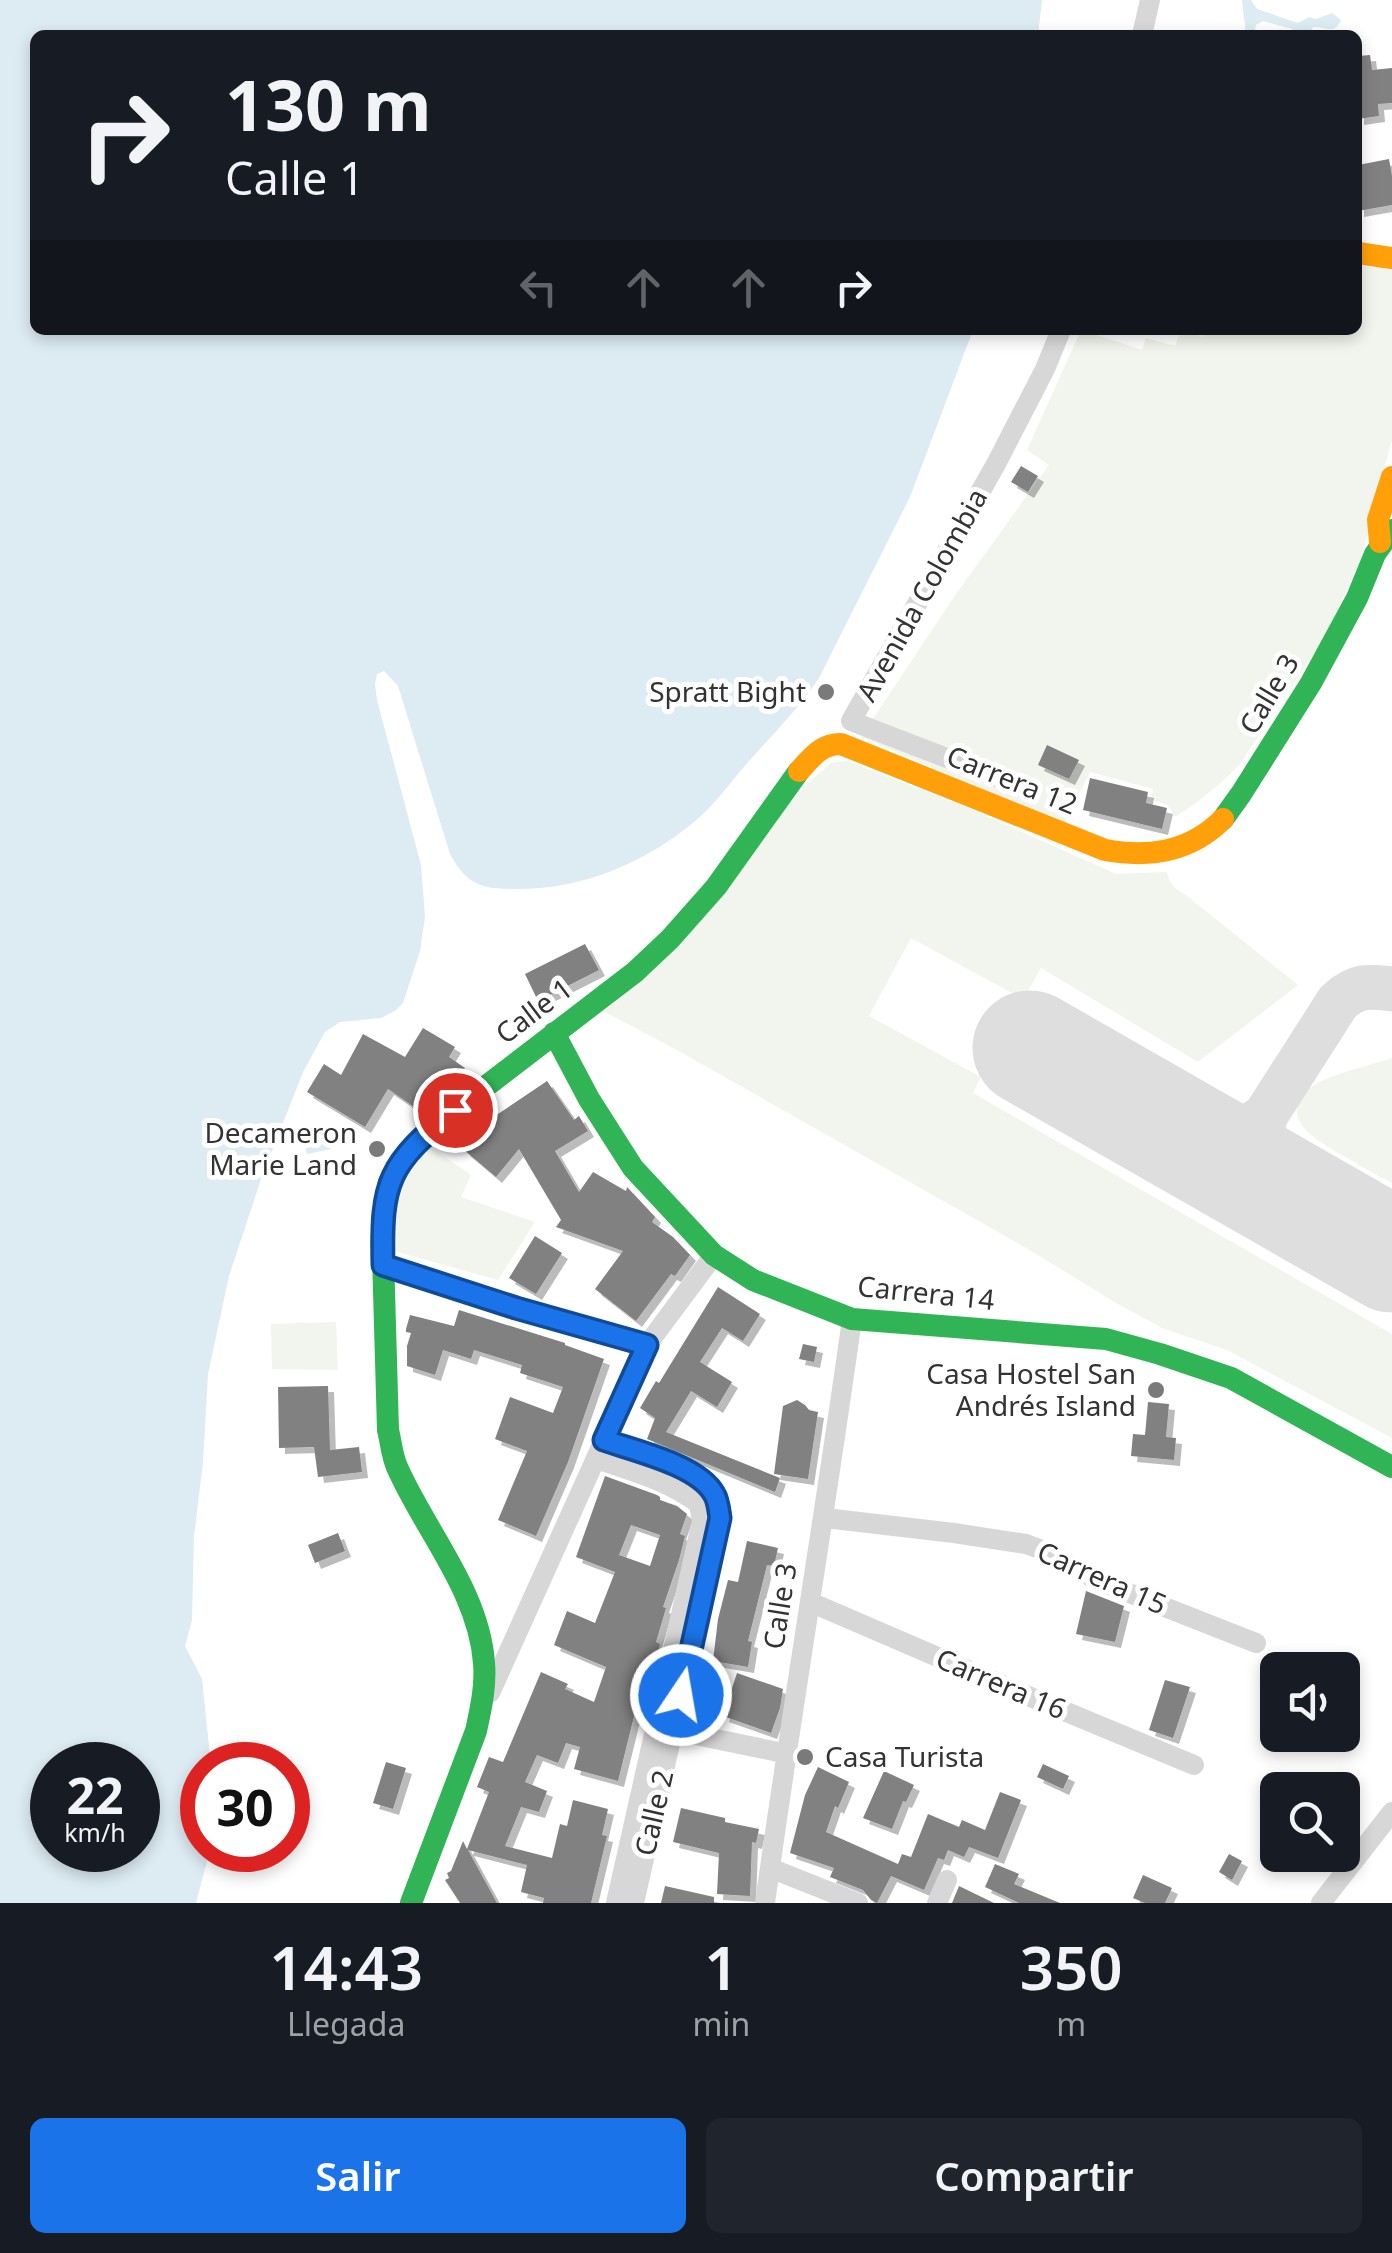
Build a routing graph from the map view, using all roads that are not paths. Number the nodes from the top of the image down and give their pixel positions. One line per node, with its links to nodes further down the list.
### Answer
1 (1150, 0): 2 (street)
2 (1143, 30)
3 (1362, 253): 4 (main road)
4 (1392, 258)
5 (1059, 335): 9 (street, Avenida Colombia)
6 (1392, 477): 7 (main road, Calle 3)
7 (1386, 536): 10 (main road, Calle 3)
8 (829, 744): 10 (main road, Carrera 12); 11 (main road, Calle 1)
9 (996, 777)
10 (1175, 849)
11 (554, 1033): 12 (main road, Carrera 14); 13 (main road, Calle 1)
12 (714, 1254): 14 (main road, Carrera 14); 15 (street)
13 (383, 1265): 15 (street); 21 (main road, Calle 1)
14 (852, 1319): 17 (main road, Carrera 14); 18 (street, Calle 3)
15 (647, 1345): 16 (street)
16 (600, 1450): 21 (street); 22 (street, Calle 2)
17 (1392, 1466)
18 (825, 1518): 19 (street, Calle 3); 20 (street, Carrera 15)
19 (810, 1602): 23 (street, Calle 3); 24 (street, Carrera 16)
20 (1256, 1642)
21 (482, 1708): 28 (main road, Calle 1)
22 (664, 1729): 23 (street); 29 (street, Calle 2); 30 (street, Calle 2)
23 (788, 1754): 26 (street, Calle 3)
24 (1194, 1764)
25 (1392, 1812): 34 (street)
26 (770, 1868): 31 (street, Calle 3); 32 (street)
27 (946, 1880): 33 (street)
28 (411, 1903)
29 (616, 1903)
30 (634, 1903)
31 (765, 1903)
32 (858, 1903)
33 (937, 1903)
34 (1321, 1903)

